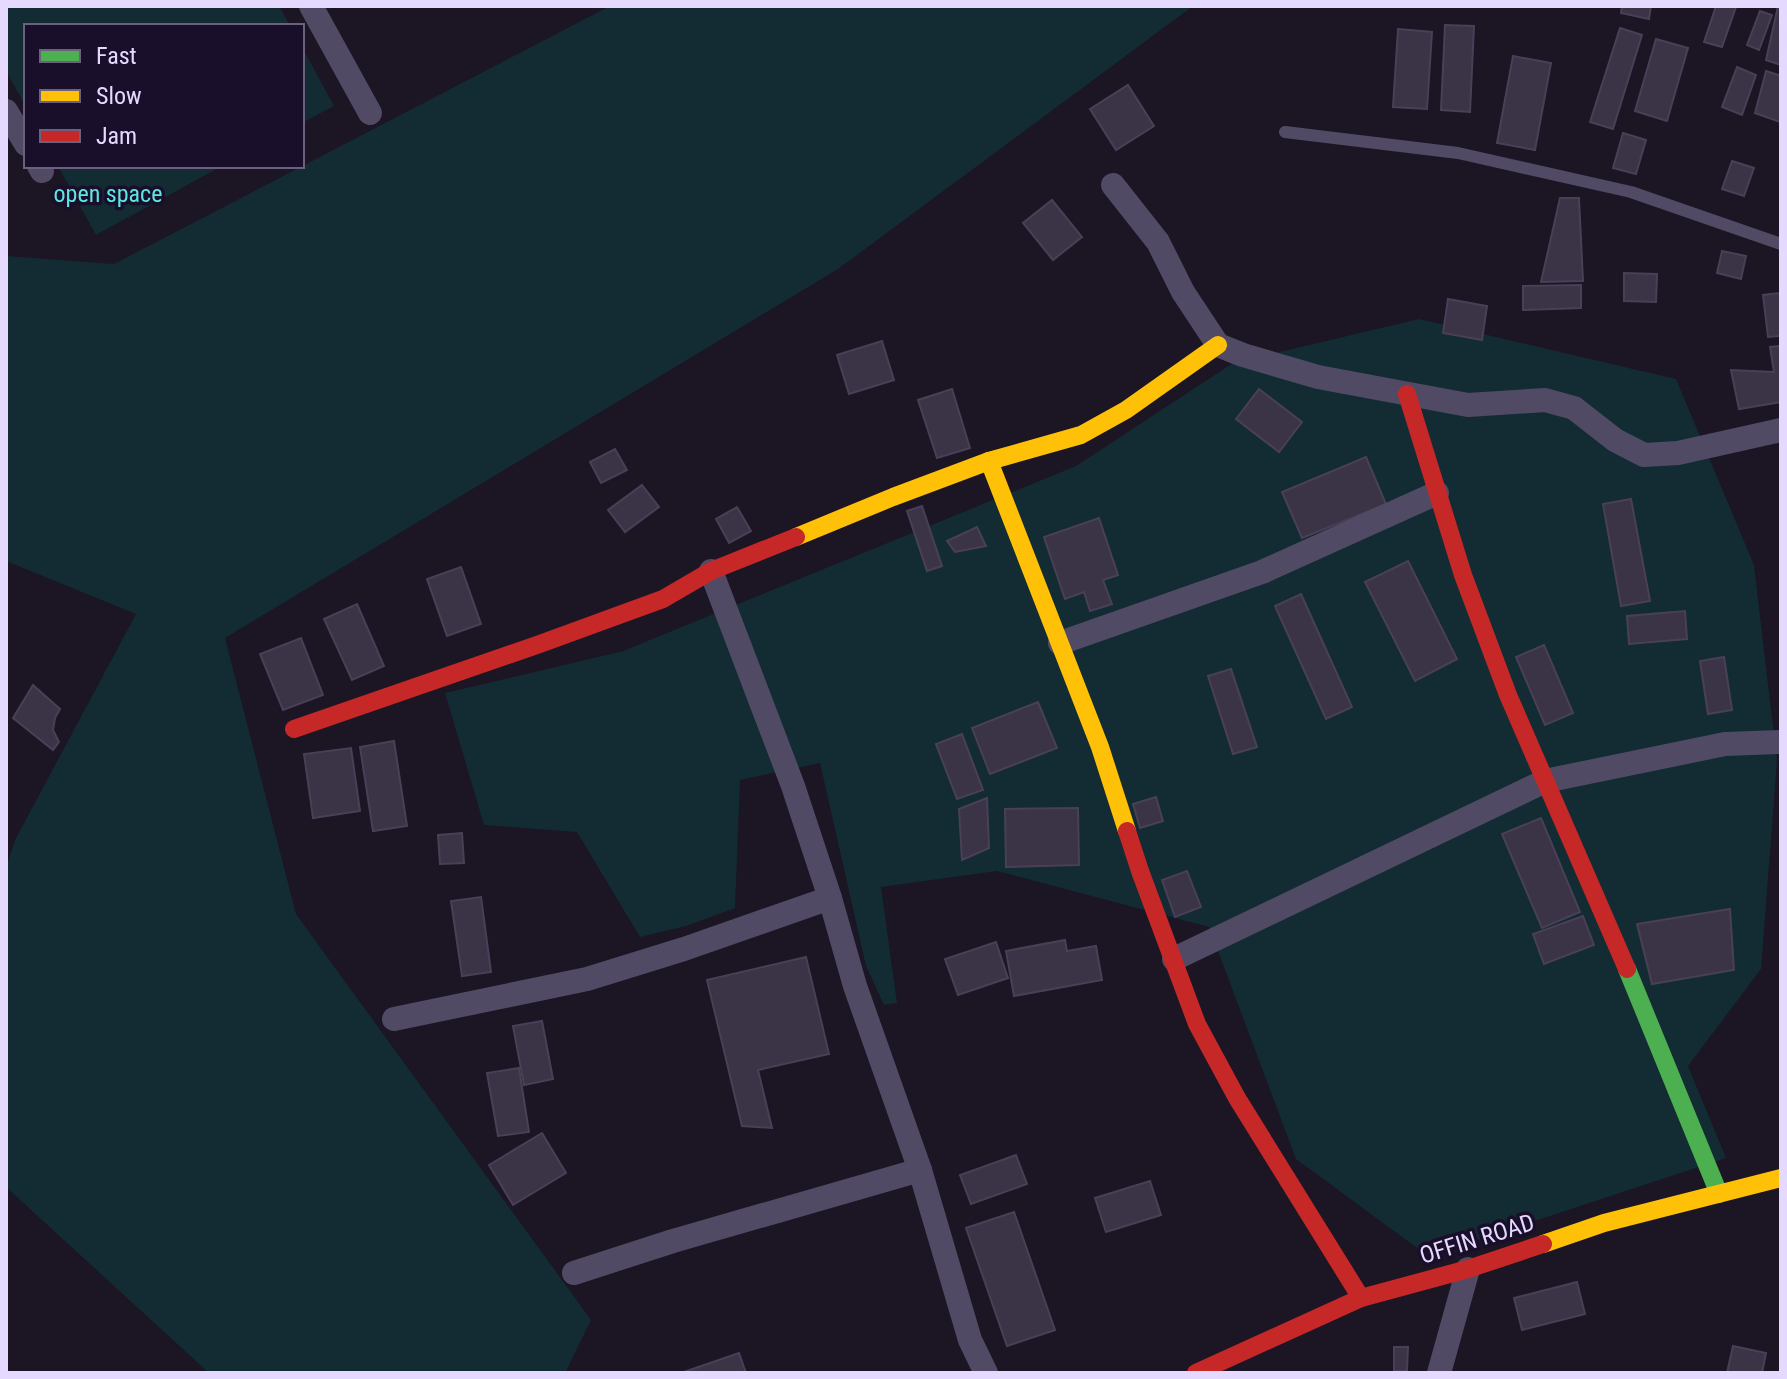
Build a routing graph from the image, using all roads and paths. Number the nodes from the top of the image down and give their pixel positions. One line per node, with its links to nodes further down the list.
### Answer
1 (311, 6): 3 (street)
2 (6, 111): 5 (street)
3 (370, 113)
4 (1285, 132): 7 (lane)
5 (24, 141)
6 (1113, 185): 8 (street)
7 (1781, 244)
8 (1218, 345): 9 (street); 11 (street)
9 (1407, 394): 10 (street); 12 (street)
10 (1781, 430)
11 (989, 461): 13 (street); 14 (street)
12 (1437, 493): 14 (street); 17 (street)
13 (711, 571): 15 (street); 18 (street)
14 (1060, 643): 19 (street)
15 (294, 729)
16 (1781, 742): 17 (street)
17 (1545, 781): 19 (street); 23 (street)
18 (830, 898): 20 (street); 21 (street)
19 (1174, 959): 26 (street)
20 (394, 1019)
21 (920, 1170): 25 (street); 27 (street)
22 (1781, 1178): 23 (street, OFFIN ROAD)
23 (1719, 1194): 24 (street, OFFIN ROAD)
24 (1468, 1269): 26 (street, OFFIN ROAD); 29 (street)
25 (574, 1273)
26 (1361, 1298): 28 (street, OFFIN ROAD)
27 (986, 1373)
28 (1196, 1373)
29 (1439, 1373)

